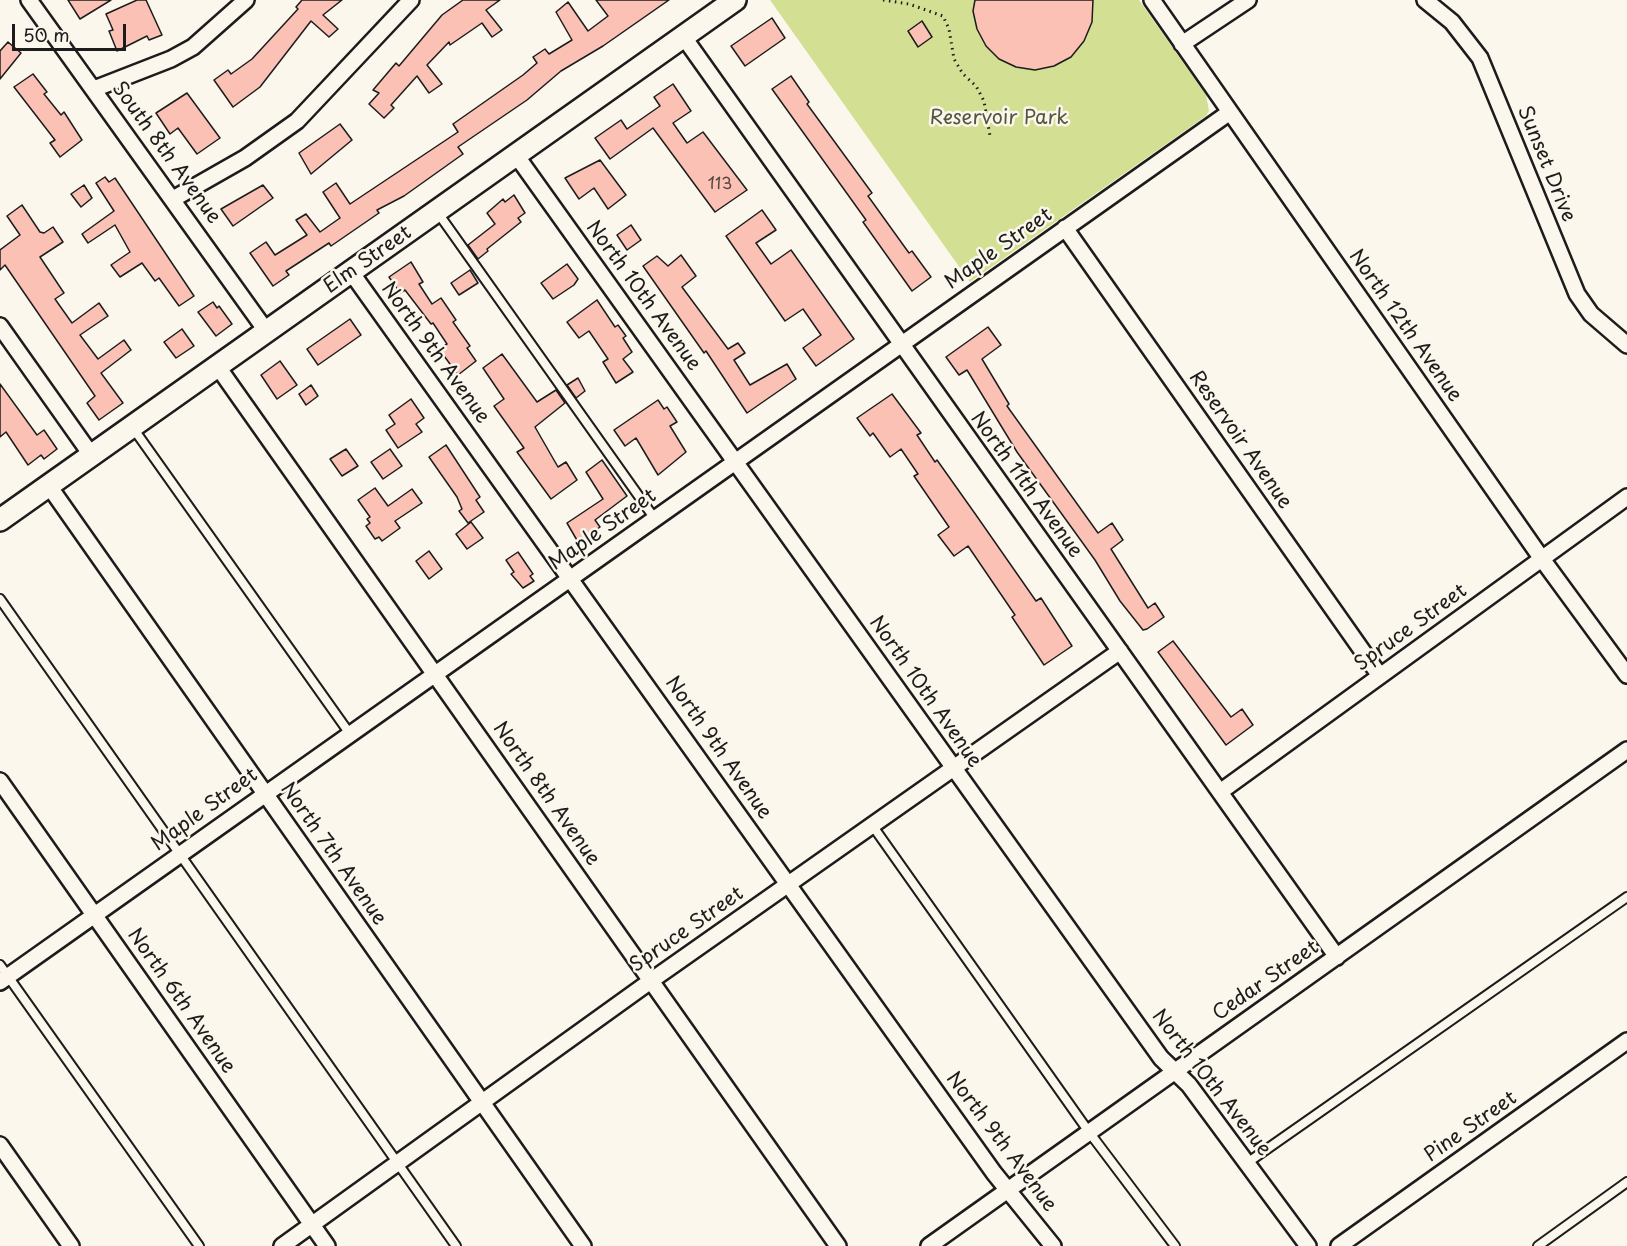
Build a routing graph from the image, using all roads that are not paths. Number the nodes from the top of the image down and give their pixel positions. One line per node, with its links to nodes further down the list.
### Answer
1 (29, 0): 10 (street, South 8th Avenue)
2 (246, 0): 10 (street)
3 (411, 0): 13 (street)
4 (735, 0): 8 (street, Elm Street)
5 (1152, 0): 9 (street, North 12th Avenue)
6 (1248, 0): 9 (street)
7 (1425, 0): 20 (street, Sunset Drive)
8 (683, 36): 12 (street, Elm Street); 19 (street, North 11th Avenue)
9 (1182, 44): 11 (street, North 12th Avenue)
10 (94, 89): 13 (street, South 8th Avenue)
11 (1230, 112): 15 (street, Maple Street); 29 (street, North 12th Avenue)
12 (516, 155): 14 (street, Elm Street); 24 (street, North 10th Avenue)
13 (173, 199): 18 (street, South 8th Avenue)
14 (437, 211): 16 (street, Elm Street); 28 (lane)
15 (1065, 228): 19 (street, Maple Street); 35 (street, Reservoir Avenue)
16 (351, 272): 18 (street, Elm Street); 30 (street, North 9th Avenue)
17 (0, 326): 23 (street)
18 (267, 332): 21 (street, Elm Street)
19 (902, 345): 24 (street, Maple Street); 32 (street, North 11th Avenue)
20 (1627, 345)
21 (218, 367): 22 (street, Elm Street); 33 (street, North 8th Avenue)
22 (132, 427): 23 (street, Elm Street); 36 (lane)
23 (92, 456): 25 (street, Elm Street)
24 (736, 462): 28 (street, Maple Street); 38 (street, North 10th Avenue)
25 (49, 486): 27 (street, Elm Street); 41 (street, North 7th Avenue)
26 (1627, 497): 29 (street, Spruce Street)
27 (2, 515)
28 (655, 519): 30 (street, Maple Street)
29 (1542, 559): 34 (street, North 12th Avenue); 35 (street, Spruce Street)
30 (571, 579): 33 (street, Maple Street); 44 (street, North 9th Avenue)
31 (0, 599): 43 (lane)
32 (1120, 651): 38 (street, Spruce Street); 40 (street, North 11th Avenue)
33 (435, 674): 36 (street, Maple Street); 49 (street, North 8th Avenue)
34 (1627, 675)
35 (1380, 676): 40 (street, Spruce Street)
36 (350, 734): 41 (street, Maple Street)
37 (1627, 750): 47 (street, Cedar Street)
38 (953, 768): 42 (street, Spruce Street); 51 (street, North 10th Avenue)
39 (0, 782): 46 (street, North 6th Avenue)
40 (1220, 792): 47 (street, North 11th Avenue)
41 (265, 793): 43 (street, Maple Street); 52 (street, North 7th Avenue)
42 (872, 825): 44 (street, Spruce Street); 53 (lane)
43 (179, 855): 46 (street, Maple Street); 56 (lane)
44 (788, 884): 49 (street, Spruce Street); 58 (street, North 9th Avenue)
45 (1627, 897): 55 (lane)
46 (95, 915): 48 (street, Maple Street); 59 (street, North 6th Avenue)
47 (1337, 957): 51 (street, Cedar Street)
48 (3, 975): 61 (lane)
49 (652, 980): 52 (street, Spruce Street); 66 (street, North 8th Avenue)
50 (1627, 1041): 71 (street, Pine Street)
51 (1174, 1071): 53 (street, Cedar Street); 55 (street, North 10th Avenue)
52 (481, 1103): 56 (street, Spruce Street); 65 (street, North 7th Avenue)
53 (1089, 1132): 58 (street, Cedar Street); 69 (lane)
54 (0, 1145): 60 (street)
55 (1247, 1163): 70 (street, North 10th Avenue)
56 (397, 1164): 59 (street, Spruce Street); 64 (lane)
57 (1627, 1182): 72 (lane)
58 (1008, 1190): 67 (street, Cedar Street); 68 (street, North 9th Avenue)
59 (312, 1224): 62 (street, Spruce Street); 63 (street, North 6th Avenue)
60 (71, 1246)
61 (199, 1246)
62 (282, 1246)
63 (327, 1246)
64 (456, 1246)
65 (583, 1246)
66 (838, 1246)
67 (929, 1246)
68 (1053, 1246)
69 (1175, 1246)
70 (1308, 1246)
71 (1339, 1246)
72 (1538, 1246)

